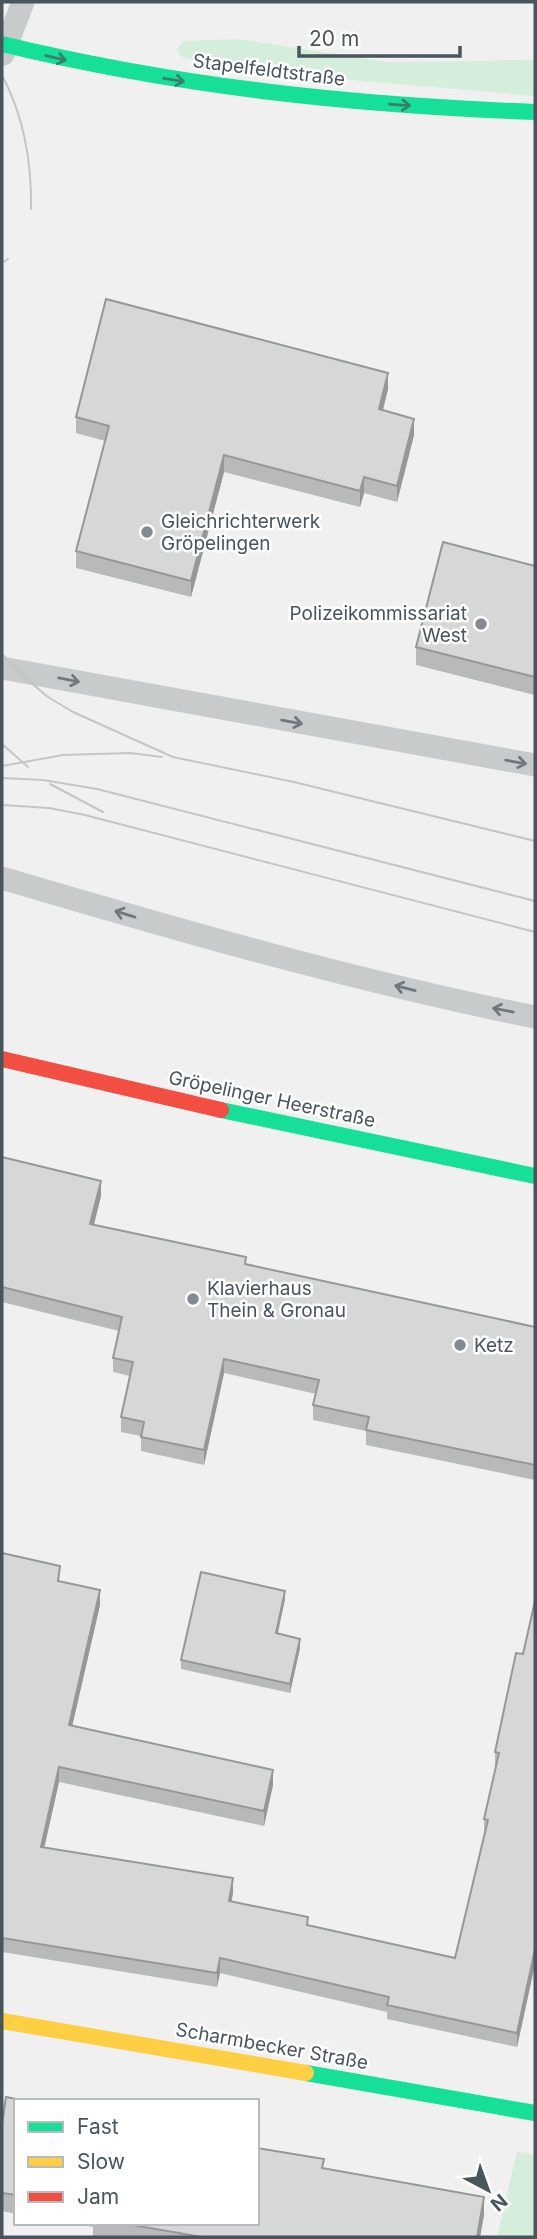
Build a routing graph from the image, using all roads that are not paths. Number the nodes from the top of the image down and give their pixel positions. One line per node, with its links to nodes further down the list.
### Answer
1 (23, 2): 2 (lane)
2 (3, 44): 3 (main road, Stapelfeldtstraße, one-way to 3)
3 (535, 112)
4 (2, 668): 5 (lane, one-way to 5)
5 (535, 765)
6 (2, 878): 7 (lane, one-way to 6)
7 (535, 1017)
8 (2, 1059): 9 (main road, Gröpelinger Heerstraße)
9 (535, 1176)
10 (2, 2021): 11 (main road, Scharmbecker Straße)
11 (535, 2113)

